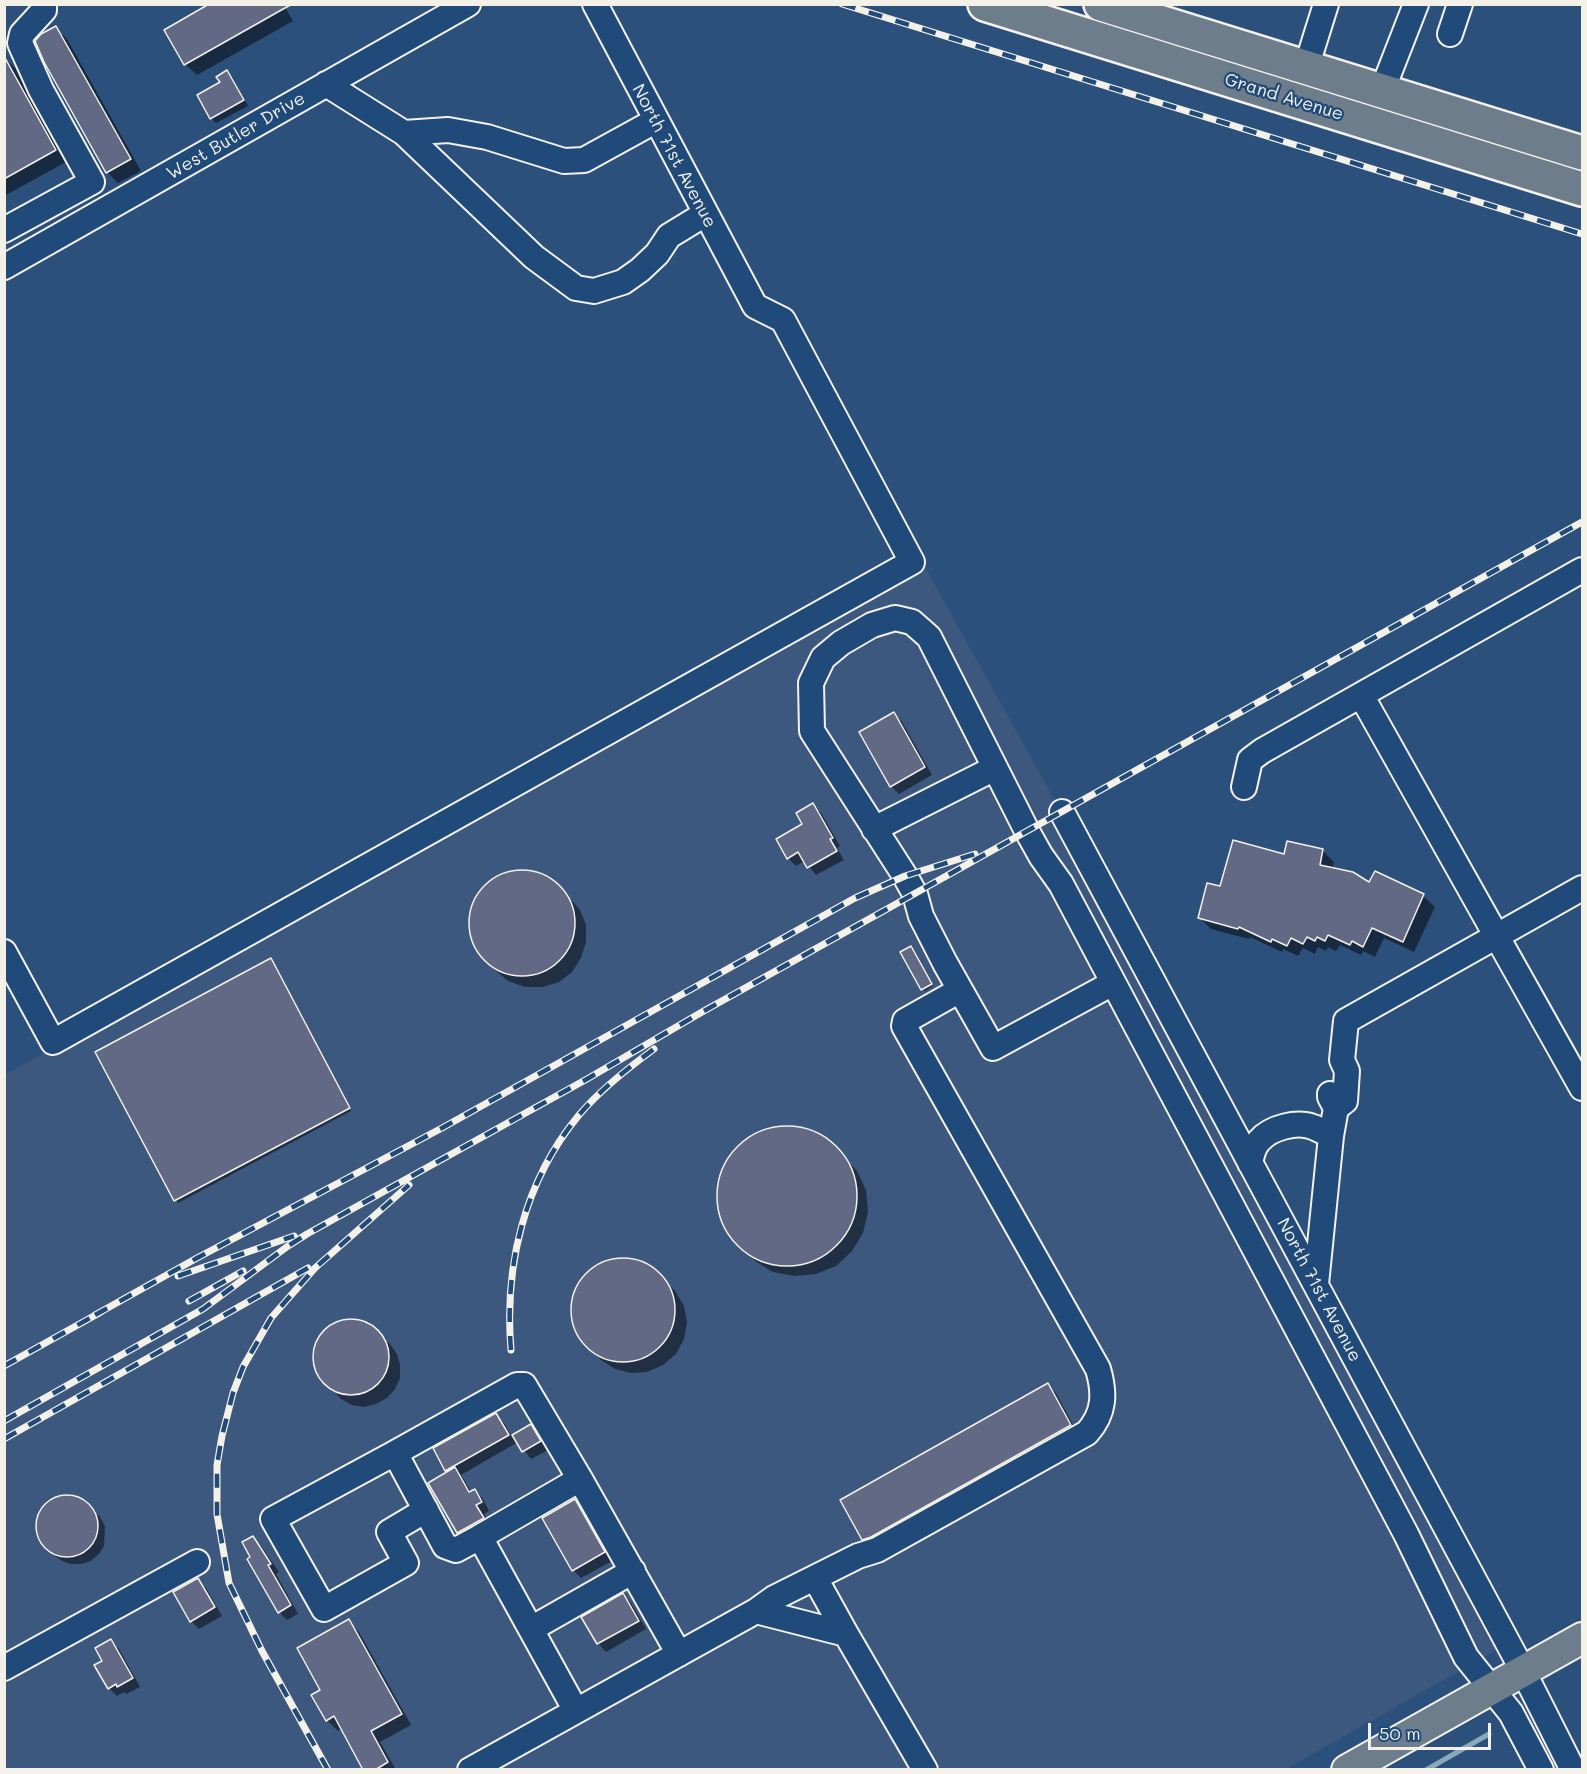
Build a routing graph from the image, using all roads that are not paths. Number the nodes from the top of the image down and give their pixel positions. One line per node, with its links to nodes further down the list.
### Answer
1 (44, 4): 11 (street)
2 (468, 4): 14 (street, West Butler Drive)
3 (595, 4): 16 (street, North 71st Avenue)
4 (985, 4): 13 (highway, Grand Avenue)
5 (1101, 4): 10 (highway, Grand Avenue)
6 (1326, 4): 12 (street)
7 (1416, 4): 15 (street)
8 (1460, 4): 9 (street)
9 (1449, 34)
10 (1204, 36): 12 (highway, Grand Avenue); 13 (highway)
11 (12, 46): 21 (street)
12 (1306, 68): 15 (highway, Grand Avenue)
13 (1191, 69): 19 (highway, Grand Avenue)
14 (326, 84): 17 (street); 22 (street, West Butler Drive)
15 (1382, 91): 18 (highway, Grand Avenue)
16 (655, 121): 17 (street); 20 (street, North 71st Avenue)
17 (404, 133): 20 (street)
18 (1582, 153)
19 (1582, 189)
20 (705, 214): 31 (street, North 71st Avenue)
21 (4, 230)
22 (4, 267)
23 (1582, 570): 24 (street)
24 (1361, 695): 26 (street); 30 (street)
25 (995, 768): 28 (street); 28 (street, North 71st Avenue); 32 (street, North 71st Avenue)
26 (1244, 787)
27 (1062, 812): 36 (street, North 71st Avenue)
28 (874, 829): 33 (street, North 71st Avenue)
29 (1582, 888): 30 (street)
30 (1497, 936): 34 (street); 35 (street)
31 (4, 952)
32 (1113, 983): 33 (street, North 71st Avenue); 38 (street, North 71st Avenue)
33 (960, 990): 46 (street)
34 (1582, 1089)
35 (1331, 1136): 36 (street); 39 (street)
36 (1250, 1163): 37 (street, North 71st Avenue)
37 (1287, 1231): 38 (street); 39 (street, North 71st Avenue)
38 (1254, 1247): 54 (street, North 71st Avenue)
39 (1316, 1284): 53 (street, North 71st Avenue)
40 (395, 1453): 41 (street); 42 (street); 42 (street)
41 (580, 1479): 43 (street); 45 (street)
42 (426, 1510): 43 (street)
43 (480, 1537): 48 (street)
44 (197, 1562): 52 (street)
45 (633, 1571): 48 (street); 51 (street)
46 (815, 1578): 47 (street); 49 (street)
47 (756, 1611): 49 (street); 51 (street)
48 (531, 1629): 55 (street)
49 (846, 1634): 57 (street)
50 (1582, 1638): 53 (main road)
51 (679, 1654): 55 (street)
52 (4, 1668)
53 (1523, 1671): 54 (main road); 60 (street, North 71st Avenue)
54 (1492, 1688): 58 (main road); 59 (street, North 71st Avenue)
55 (576, 1711): 56 (street)
56 (470, 1770)
57 (926, 1770)
58 (1347, 1770)
59 (1540, 1770)
60 (1573, 1770)

